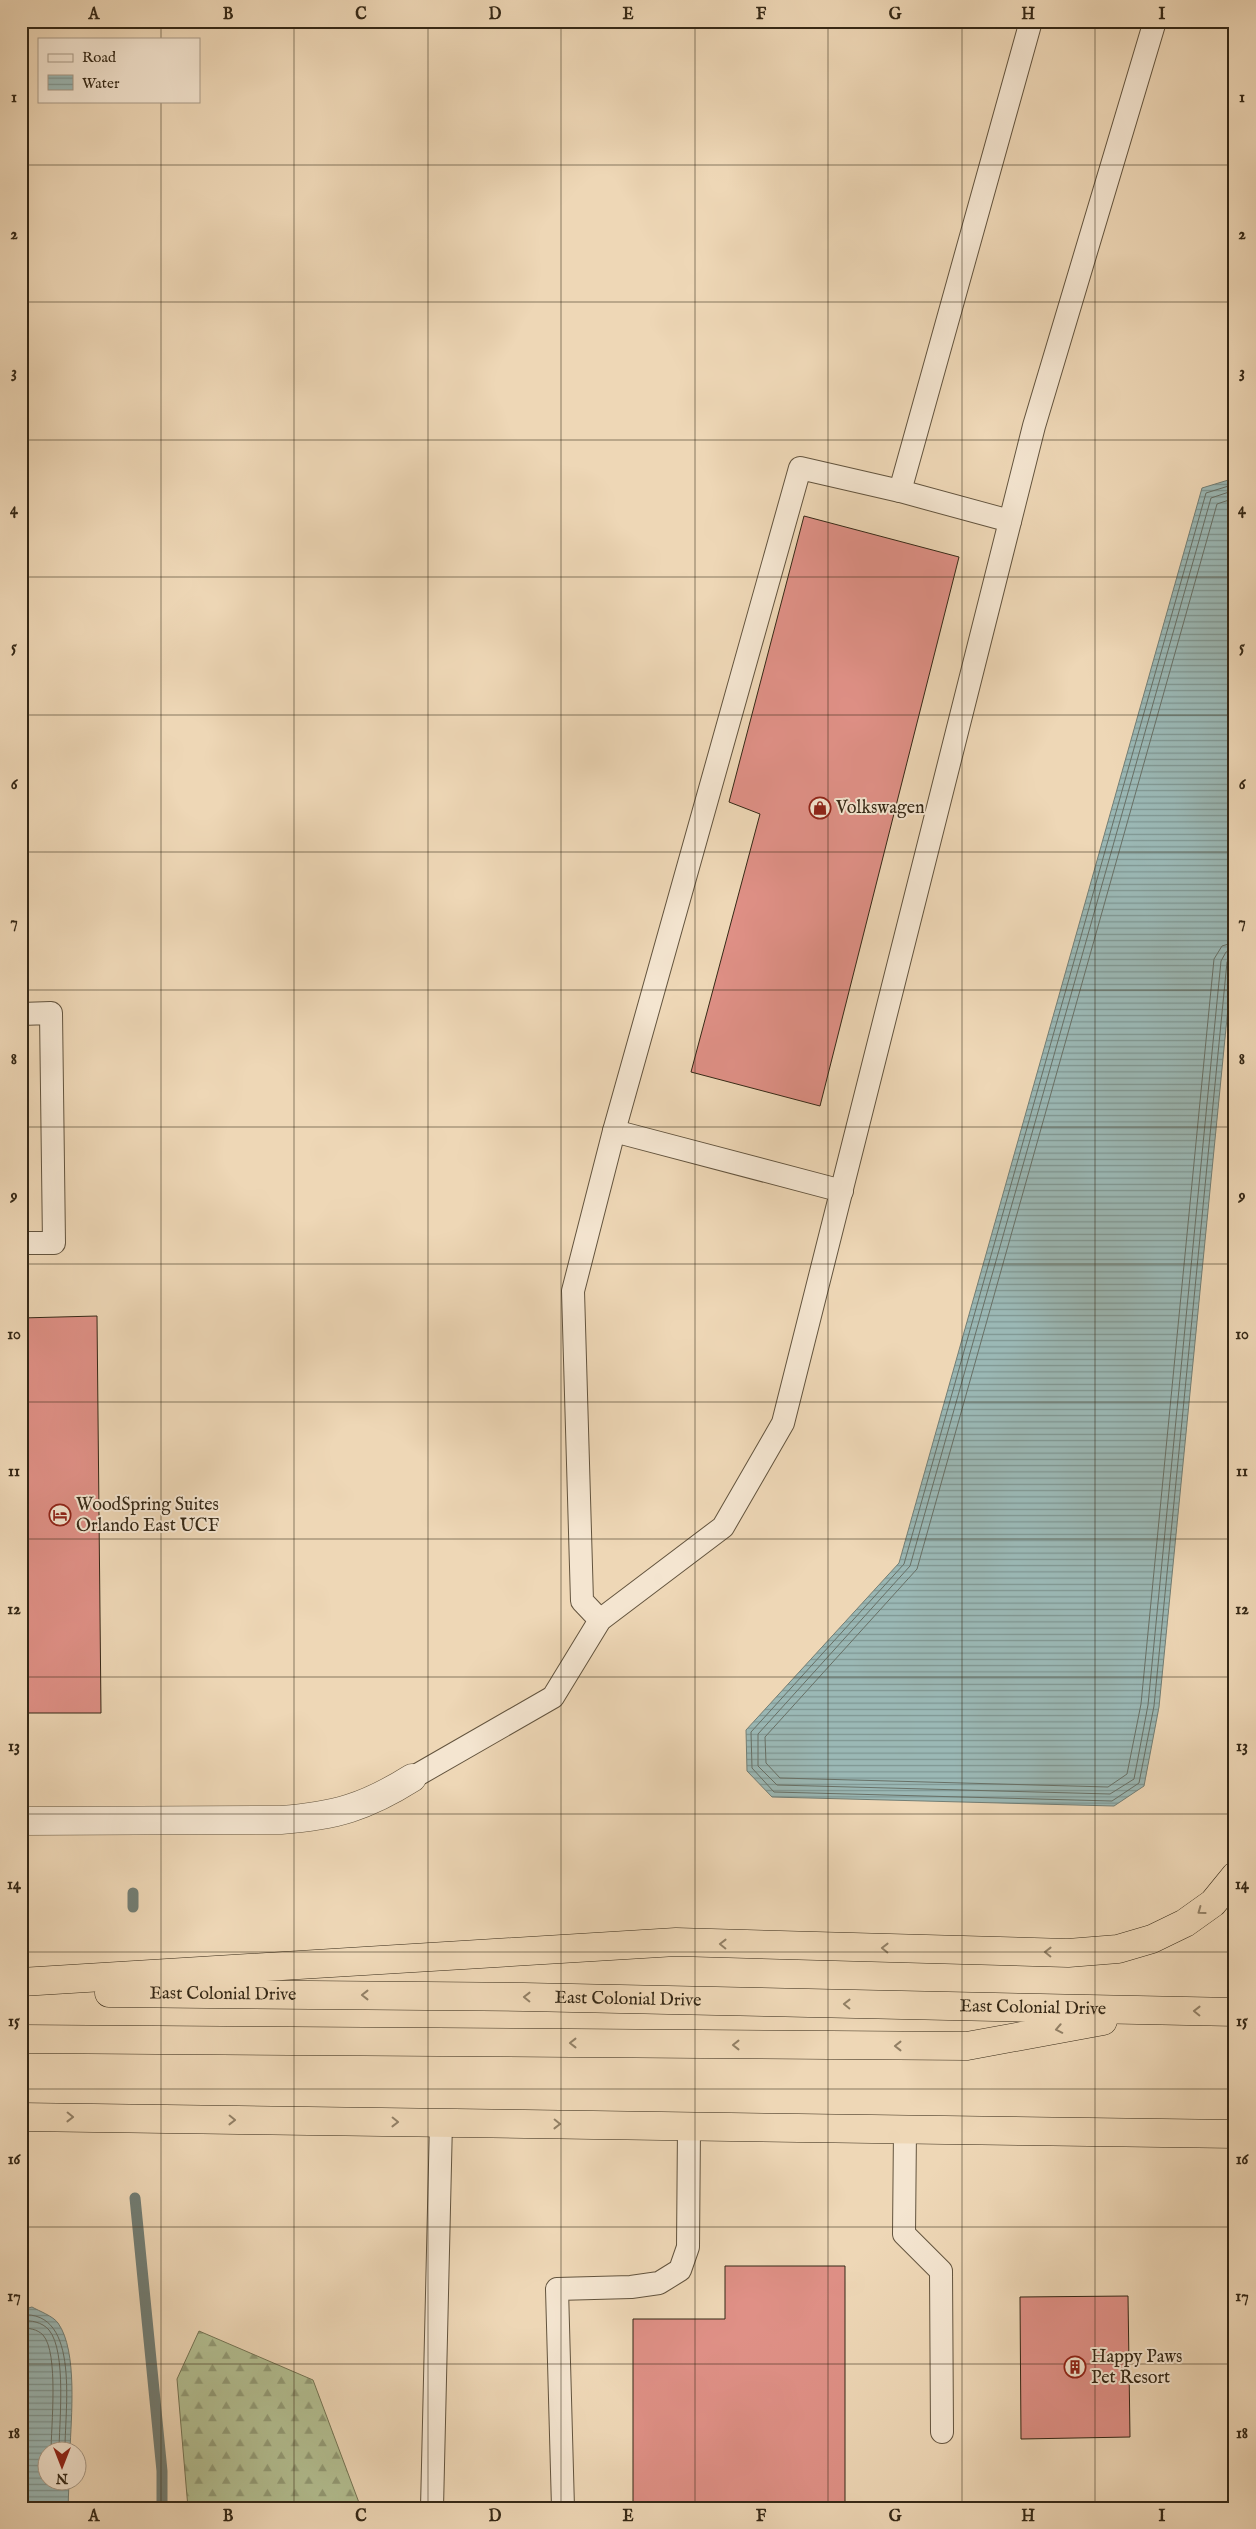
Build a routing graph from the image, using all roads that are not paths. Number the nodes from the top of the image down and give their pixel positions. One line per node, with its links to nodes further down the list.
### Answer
1 (1031, 21): 3 (lane)
2 (1155, 21): 4 (lane)
3 (900, 491): 4 (lane); 6 (lane)
4 (1010, 521): 7 (lane)
5 (21, 1014): 8 (lane)
6 (614, 1131): 7 (lane); 9 (lane)
7 (842, 1191): 9 (lane)
8 (21, 1243)
9 (600, 1620): 10 (lane)
10 (412, 1778): 11 (street)
11 (21, 1822)
12 (1235, 1876): 13 (highway, one-way to 13)
13 (21, 1982)
14 (21, 1993): 15 (highway, East Colonial Drive, one-way to 14)
15 (1158, 2011): 16 (highway, East Colonial Drive, one-way to 15); 17 (highway, one-way to 17)
16 (1235, 2012)
17 (21, 2038)
18 (21, 2116): 19 (highway, one-way to 19)
19 (441, 2122): 20 (highway, one-way to 20); 24 (lane)
20 (689, 2126): 21 (highway); 25 (lane)
21 (905, 2129): 22 (highway); 23 (lane)
22 (1235, 2134)
23 (942, 2432)
24 (432, 2508)
25 (563, 2508)

